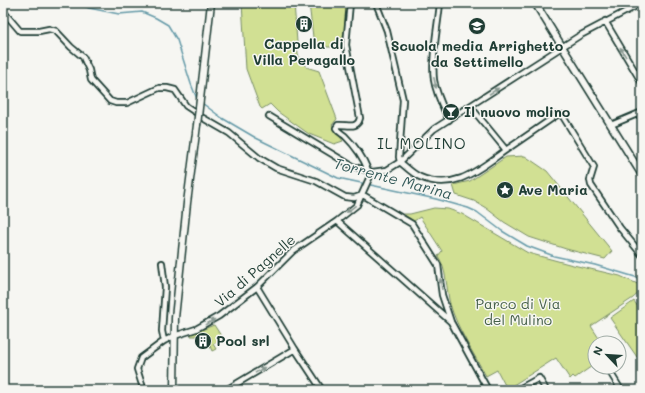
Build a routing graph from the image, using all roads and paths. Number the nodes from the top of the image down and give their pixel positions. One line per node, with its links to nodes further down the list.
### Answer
1 (211, 3): 28 (main road, bridge)
2 (350, 3): 20 (street)
3 (376, 3): 19 (street)
4 (440, 3): 16 (street, one-way to 16)
5 (534, 3): 9 (main road)
6 (642, 3): 8 (street)
7 (3, 11): 12 (street)
8 (605, 21): 9 (street); 10 (street, one-way to 8)
9 (562, 47): 11 (street, one-way to 9); 17 (main road)
10 (642, 83)
11 (470, 106): 16 (street); 18 (street)
12 (195, 112)
13 (642, 112): 17 (street)
14 (269, 116): 20 (street)
15 (204, 118): 22 (street)
16 (449, 120): 19 (street)
17 (611, 125): 21 (main road)
18 (506, 150): 19 (street); 24 (street)
19 (400, 162): 20 (street)
20 (370, 173): 22 (street, Via di Pagnelle)
21 (642, 175)
22 (364, 194): 23 (street, Via di Pagnelle, one-way to 23); 27 (street, one-way to 22)
23 (337, 221): 26 (street, Via di Pagnelle); 27 (street)
24 (642, 256)
25 (162, 263): 29 (street)
26 (257, 287): 28 (street, Via di Pagnelle, one-way to 26); 30 (street)
27 (451, 322): 36 (street)
28 (174, 336): 29 (street, Via di Pagnelle); 33 (main road)
29 (164, 341): 32 (street, Via di Pagnelle)
30 (295, 349): 34 (street, one-way to 30); 35 (street)
31 (612, 375): 39 (street)
32 (142, 390)
33 (174, 390)
34 (226, 390)
35 (322, 390)
36 (488, 390)
37 (517, 390): 38 (street)
38 (546, 390)
39 (621, 390)

